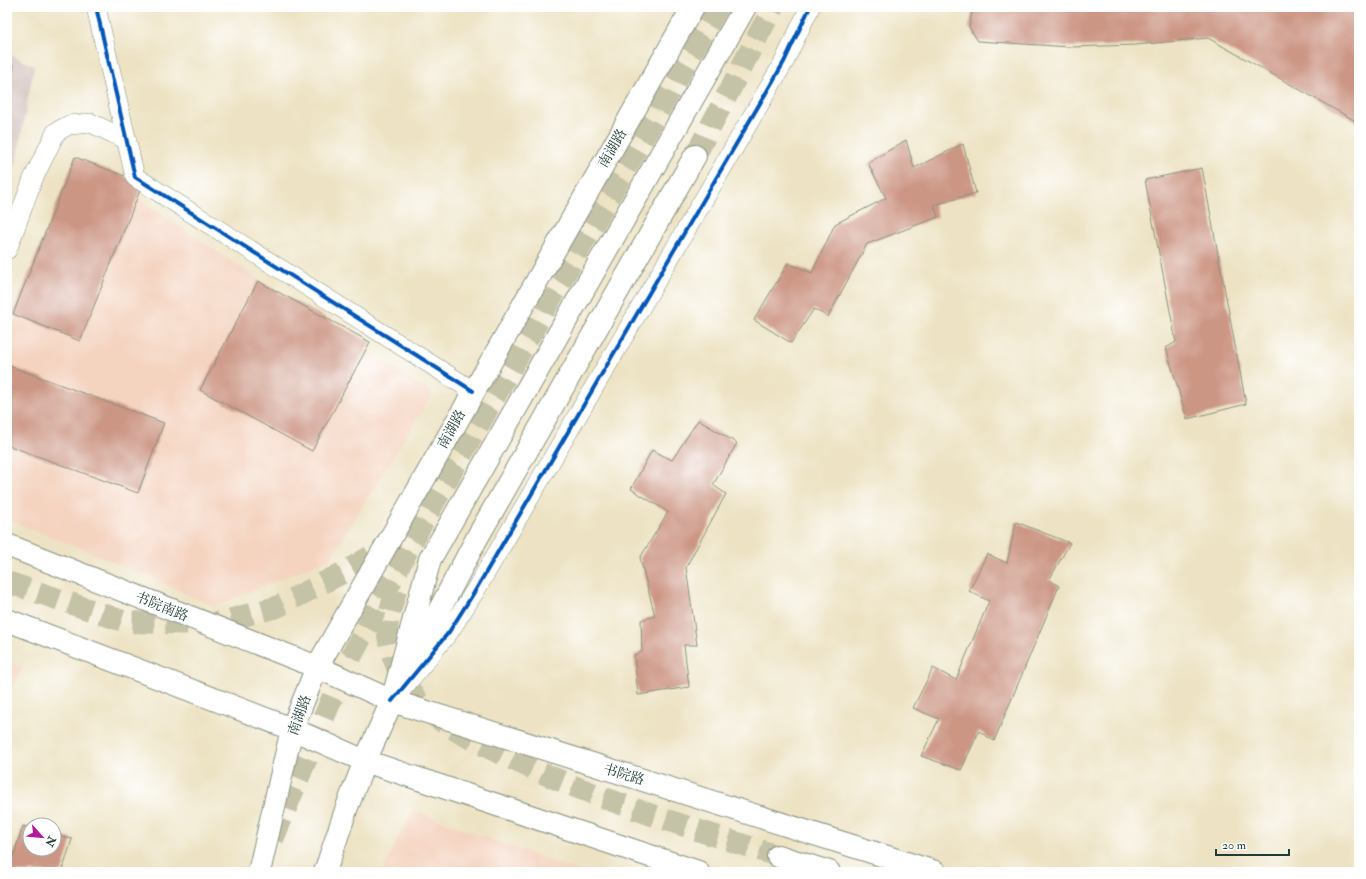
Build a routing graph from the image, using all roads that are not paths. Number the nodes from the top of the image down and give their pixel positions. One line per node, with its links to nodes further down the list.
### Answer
1 (96, 7): 5 (street)
2 (693, 7): 8 (main road, 南湖路)
3 (746, 7): 12 (main road)
4 (810, 7): 12 (street)
5 (126, 140): 7 (street); 8 (street)
6 (695, 156): 12 (main road)
7 (7, 250)
8 (473, 390): 11 (main road, 南湖路)
9 (7, 545): 11 (main road, 书院南路)
10 (7, 620): 13 (main road)
11 (317, 667): 12 (main road, 书院路); 13 (main road, 南湖路)
12 (392, 701): 14 (main road); 20 (main road, 书院路)
13 (292, 729): 14 (main road); 16 (main road, 南湖路)
14 (365, 761): 17 (main road); 18 (main road)
15 (778, 856): 19 (main road)
16 (259, 872)
17 (325, 872)
18 (698, 872)
19 (829, 872)
20 (935, 872)

